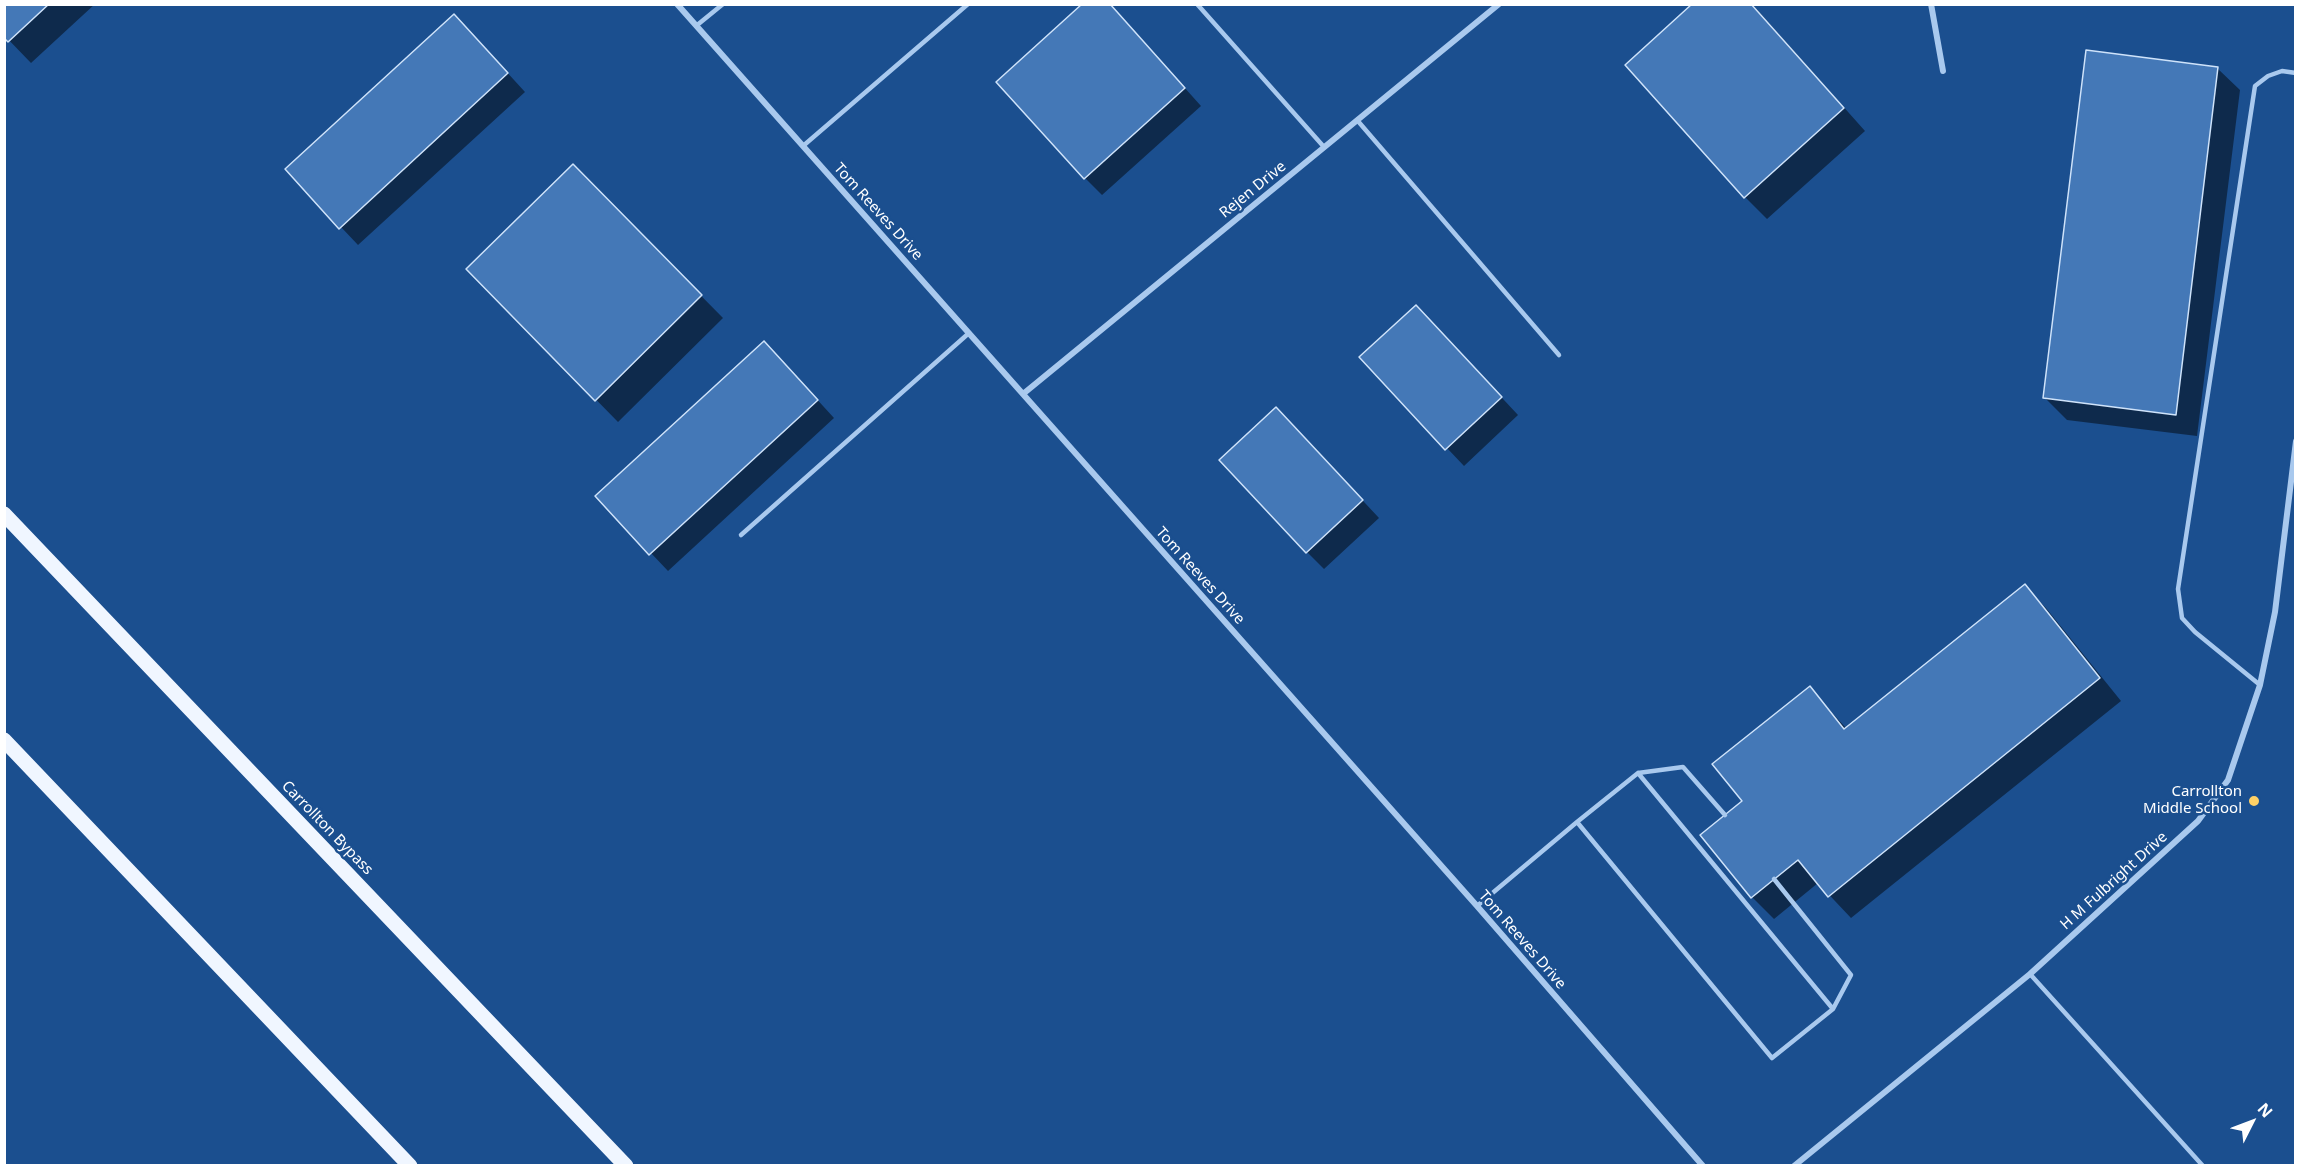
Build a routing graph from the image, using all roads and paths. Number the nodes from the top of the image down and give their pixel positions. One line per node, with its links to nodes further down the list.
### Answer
1 (677, 4): 7 (street, Tom Reeves Drive)
2 (723, 4): 7 (lane)
3 (968, 4): 11 (lane)
4 (1197, 4): 12 (lane)
5 (1499, 4): 10 (street, Rejen Drive)
6 (1931, 4): 8 (street)
7 (696, 26): 11 (street, Tom Reeves Drive)
8 (1943, 70)
9 (2295, 72): 19 (lane)
10 (1357, 120): 12 (street, Rejen Drive); 14 (lane)
11 (803, 146): 13 (street, Tom Reeves Drive)
12 (1324, 147): 15 (street, Rejen Drive)
13 (969, 333): 15 (street, Tom Reeves Drive); 18 (lane)
14 (1559, 356)
15 (1023, 394): 25 (street, Tom Reeves Drive)
16 (2295, 441): 19 (street, H M Fulbright Drive)
17 (4, 514): 29 (main road, Carrollton Bypass)
18 (741, 535)
19 (2260, 685): 26 (street, H M Fulbright Drive)
20 (4, 740): 28 (main road)
21 (1638, 773): 22 (lane); 23 (lane); 27 (lane)
22 (1725, 815)
23 (1577, 822): 25 (lane); 27 (lane)
24 (1774, 879): 27 (lane)
25 (1477, 906): 30 (street, Tom Reeves Drive)
26 (2030, 974): 31 (street, H M Fulbright Drive); 32 (lane)
27 (1833, 1008)
28 (410, 1166)
29 (626, 1166)
30 (1703, 1166)
31 (1794, 1166)
32 (2203, 1166)

